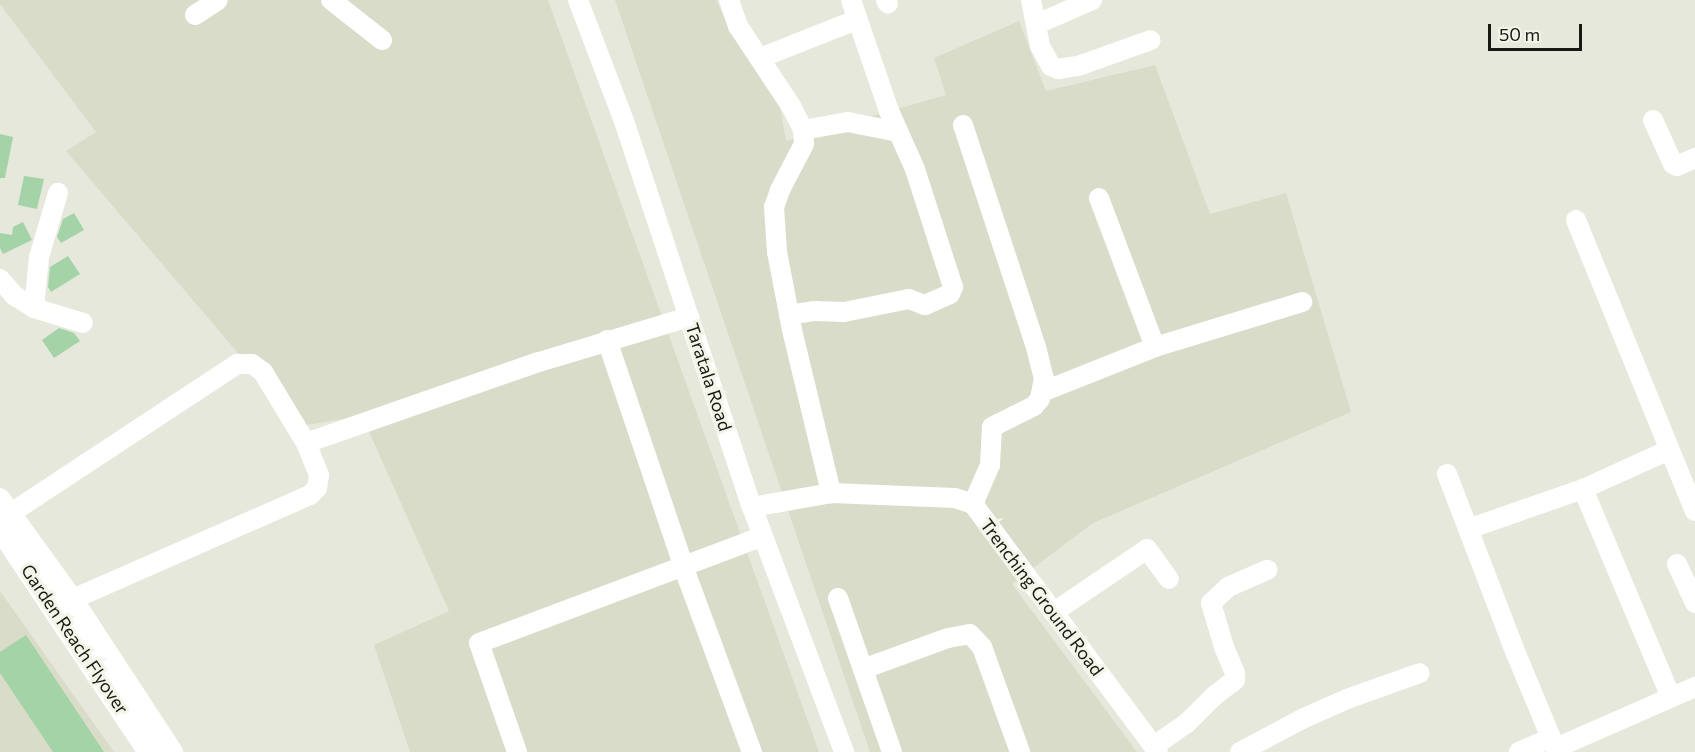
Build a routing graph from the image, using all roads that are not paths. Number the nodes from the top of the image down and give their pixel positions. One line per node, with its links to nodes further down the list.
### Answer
1 (218, 0): 8 (street)
2 (331, 0): 11 (street)
3 (578, 0): 26 (street, Taratala Road)
4 (729, 0): 13 (street)
5 (851, 0): 9 (street)
6 (1032, 0): 10 (street)
7 (1092, 0): 10 (street)
8 (195, 15)
9 (856, 20): 13 (street); 17 (street)
10 (1037, 24): 12 (street)
11 (382, 40)
12 (1151, 40)
13 (759, 58): 16 (street)
14 (1653, 120): 18 (street)
15 (963, 125): 30 (street)
16 (802, 130): 17 (street); 25 (street)
17 (898, 132): 25 (street)
18 (1695, 158)
19 (58, 193): 24 (street)
20 (1099, 198): 29 (street)
21 (1576, 220): 32 (street)
22 (0, 279): 24 (street)
23 (1302, 302): 29 (street)
24 (34, 308): 27 (street)
25 (789, 315): 35 (street)
26 (690, 317): 28 (street); 37 (street, Taratala Road)
27 (83, 323)
28 (607, 340): 31 (street); 44 (street)
29 (1155, 347): 30 (street)
30 (1042, 392): 36 (street)
31 (306, 443): 39 (street); 48 (street)
32 (1669, 450): 34 (street); 38 (street)
33 (1447, 474): 40 (street)
34 (1583, 489): 40 (street); 54 (street)
35 (831, 493): 36 (street, Trenching Ground Road); 37 (street, Trenching Ground Road)
36 (973, 504): 50 (street, Trenching Ground Road)
37 (752, 507): 41 (street, Taratala Road)
38 (1695, 511)
39 (4, 513): 48 (street); 58 (main road, Garden Reach Flyover)
40 (1468, 529): 55 (street)
41 (763, 536): 44 (street); 62 (street, Taratala Road)
42 (0, 556): 57 (main road, Garden Reach Flyover)
43 (1677, 564): 49 (street)
44 (683, 565): 60 (street); 61 (street)
45 (1266, 570): 56 (street)
46 (1168, 579): 50 (street)
47 (838, 598): 51 (street)
48 (73, 599): 59 (street)
49 (1695, 603)
50 (1054, 612): 56 (street, Trenching Ground Road)
51 (863, 669): 63 (street); 64 (street)
52 (1420, 673): 65 (street)
53 (1695, 687): 54 (street)
54 (1671, 697): 55 (street)
55 (1555, 746): 66 (street)
56 (1156, 749)
57 (130, 752)
58 (150, 752)
59 (173, 752)
60 (517, 752)
61 (752, 752)
62 (844, 752)
63 (892, 752)
64 (1020, 752)
65 (1240, 752)
66 (1519, 752)

